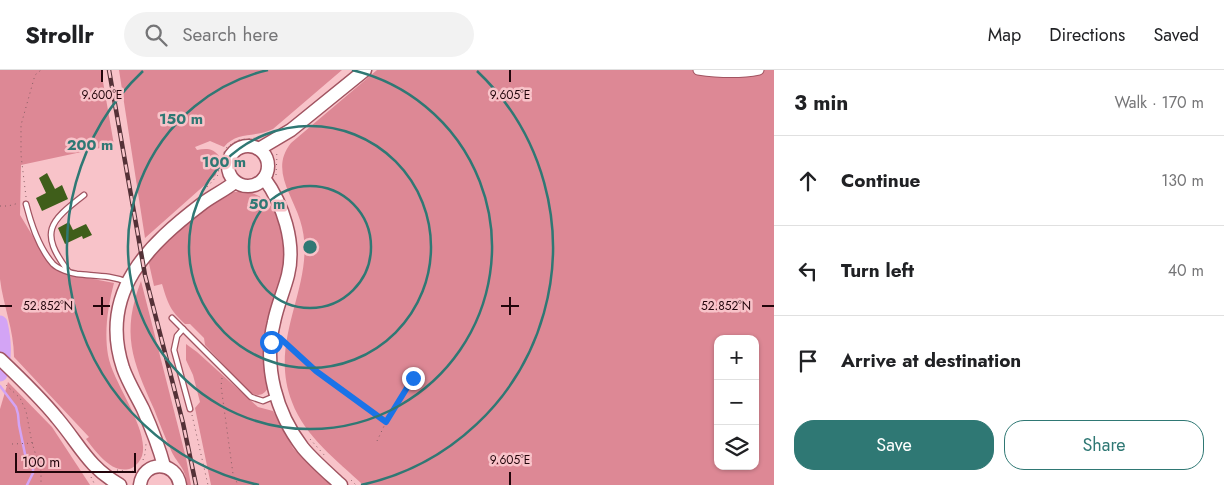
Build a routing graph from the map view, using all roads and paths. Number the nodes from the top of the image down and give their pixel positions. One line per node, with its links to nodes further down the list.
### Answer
1 (41, 70): 10 (path)
2 (365, 70): 5 (main road)
3 (698, 70): 4 (street)
4 (759, 70)
5 (267, 150): 6 (main road); 7 (main road); 7 (path); 9 (path)
6 (232, 178): 7 (main road); 9 (main road)
7 (265, 180): 21 (main road)
8 (84, 195): 12 (lane)
9 (204, 196): 13 (main road)
10 (26, 204): 11 (path); 12 (lane)
11 (0, 206)
12 (68, 271): 13 (lane)
13 (128, 282): 30 (main road)
14 (172, 318): 15 (lane)
15 (183, 329): 18 (lane); 22 (lane)
16 (279, 347): 23 (path)
17 (0, 359): 30 (main road)
18 (224, 370): 21 (lane); 35 (path)
19 (413, 378): 23 (path)
20 (6, 385): 26 (path)
21 (276, 396): 31 (main road)
22 (190, 409): 34 (path)
23 (386, 422): 25 (path)
24 (307, 436): 29 (path)
25 (377, 441)
26 (32, 443): 27 (path); 28 (path); 32 (path)
27 (36, 443)
28 (12, 444)
29 (331, 462)
30 (134, 476): 33 (main road)
31 (346, 482): 36 (path)
32 (41, 485)
33 (180, 485)
34 (208, 485)
35 (238, 485)
36 (356, 485)

